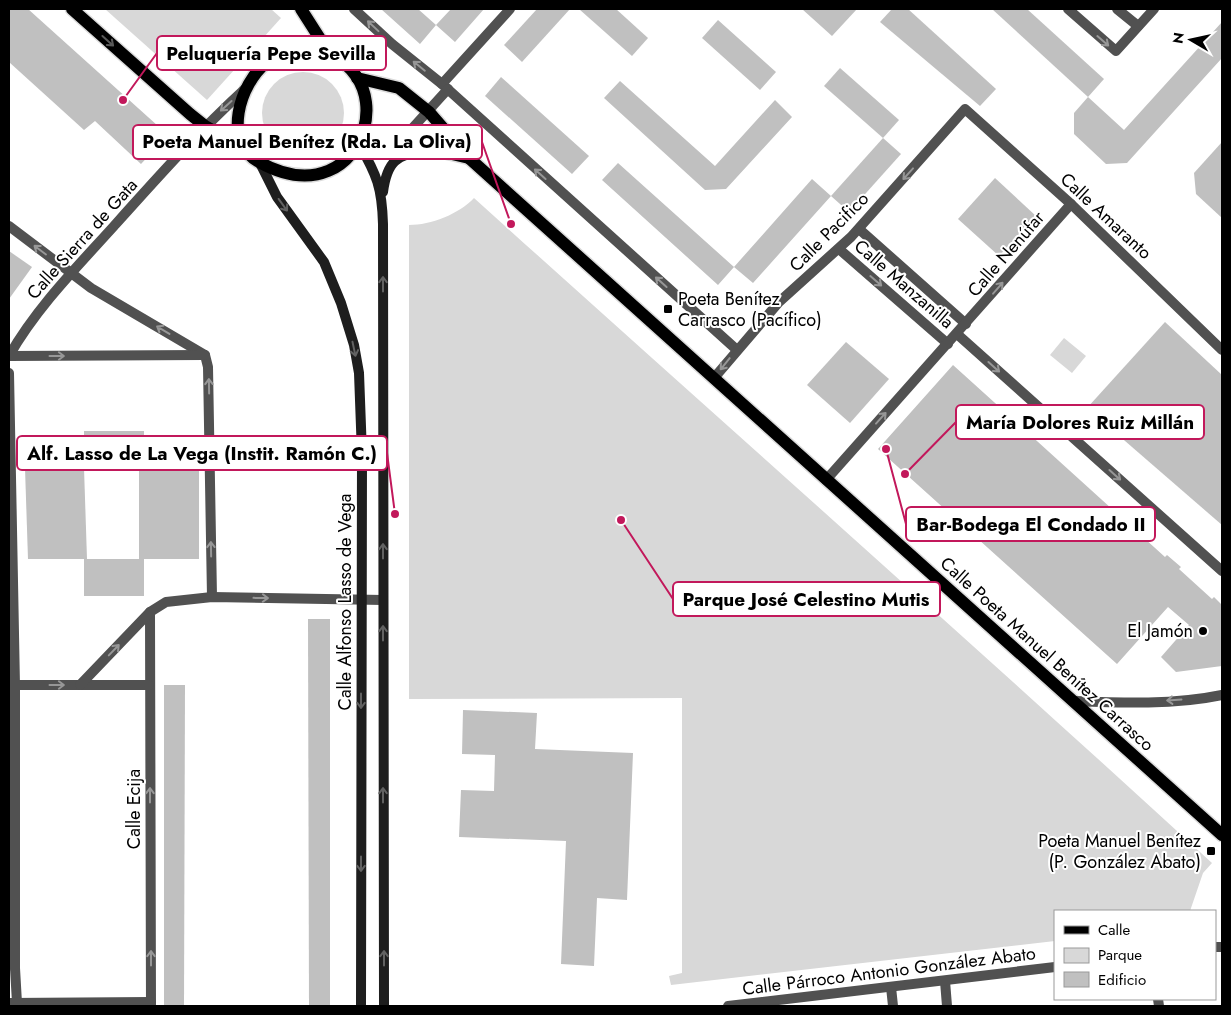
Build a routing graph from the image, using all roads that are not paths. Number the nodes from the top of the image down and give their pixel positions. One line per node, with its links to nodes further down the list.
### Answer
1 (72, 9): 15 (main road, one-way to 15)
2 (301, 9): 9 (main road)
3 (354, 9): 12 (street, one-way to 3)
4 (510, 9): 12 (street)
5 (1068, 9): 8 (street, one-way to 8)
6 (1118, 9): 8 (street)
7 (1154, 9): 8 (street)
8 (1138, 26)
9 (331, 56): 10 (main road); 11 (main road)
10 (357, 78): 14 (main road, Calle Poeta Manuel Benítez Carrasco); 16 (main road)
11 (247, 87): 15 (street, Calle Sierra de Gata, one-way to 15); 18 (main road)
12 (445, 87): 14 (street); 31 (street, one-way to 12)
13 (965, 110): 23 (street, Calle Amaranto); 25 (street, Calle Pacifico, one-way to 25)
14 (429, 112): 17 (street); 20 (main road, Calle Poeta Manuel Benítez Carrasco)
15 (205, 126): 18 (main road); 27 (street, Calle Sierra de Gata)
16 (360, 142): 17 (main road, Calle Poeta Manuel Benítez Carrasco); 21 (main road); 22 (main road)
17 (398, 144): 19 (main road, Calle Poeta Manuel Benítez Carrasco)
18 (241, 146): 21 (main road)
19 (439, 150): 20 (main road, Calle Poeta Manuel Benítez Carrasco); 22 (main road)
20 (469, 158): 36 (main road, Calle Poeta Manuel Benítez Carrasco)
21 (260, 163): 40 (main road, Calle Alfonso Lasso de Vega, one-way to 40)
22 (382, 195): 41 (main road, one-way to 22)
23 (1071, 204): 28 (street, Calle Nenúfar, one-way to 23); 32 (street, Calle Amaranto)
24 (9, 226): 27 (street, one-way to 24)
25 (859, 229): 26 (street, Calle Pacifico); 28 (street, Calle Manzanilla)
26 (839, 249): 30 (street, Calle Manzanilla, one-way to 30); 31 (street, Calle Pacifico)
27 (71, 274): 33 (street, one-way to 27); 34 (street, Calle Sierra de Gata)
28 (966, 324): 29 (street, Calle Nenúfar)
29 (957, 334): 30 (street, Calle Nenúfar); 38 (street, Calle Manzanilla, one-way to 38)
30 (948, 344): 37 (street, Calle Nenúfar, one-way to 30)
31 (737, 350): 36 (street, Calle Pacifico, one-way to 36)
32 (1222, 350)
33 (205, 355): 34 (street, Calle Sierra de Gata, one-way to 33); 39 (street, one-way to 33)
34 (9, 356)
35 (9, 374): 43 (street)
36 (714, 378): 37 (main road, Calle Poeta Manuel Benítez Carrasco)
37 (826, 480): 47 (main road, Calle Poeta Manuel Benítez Carrasco)
38 (1222, 571)
39 (212, 598): 40 (street, one-way to 40); 42 (street)
40 (360, 600): 41 (street); 54 (main road, Calle Alfonso Lasso de Vega, one-way to 54)
41 (383, 600): 55 (main road, one-way to 41)
42 (150, 612): 44 (street, one-way to 42); 45 (street, Calle Ecija)
43 (12, 685): 44 (street, one-way to 44); 52 (street)
44 (80, 685): 45 (street)
45 (149, 685): 53 (street, Calle Ecija, one-way to 45)
46 (1222, 695): 47 (street, one-way to 47)
47 (1074, 701): 48 (main road, Calle Poeta Manuel Benítez Carrasco)
48 (1222, 835)
49 (1054, 967): 50 (street, Calle Párroco Antonio González Abato)
50 (944, 981): 51 (street, Calle Párroco Antonio González Abato); 58 (street)
51 (891, 987): 56 (street, Calle Párroco Antonio González Abato); 57 (street)
52 (13, 1002): 53 (street)
53 (151, 1004)
54 (361, 1006)
55 (384, 1006)
56 (728, 1006)
57 (893, 1006)
58 (947, 1006)

